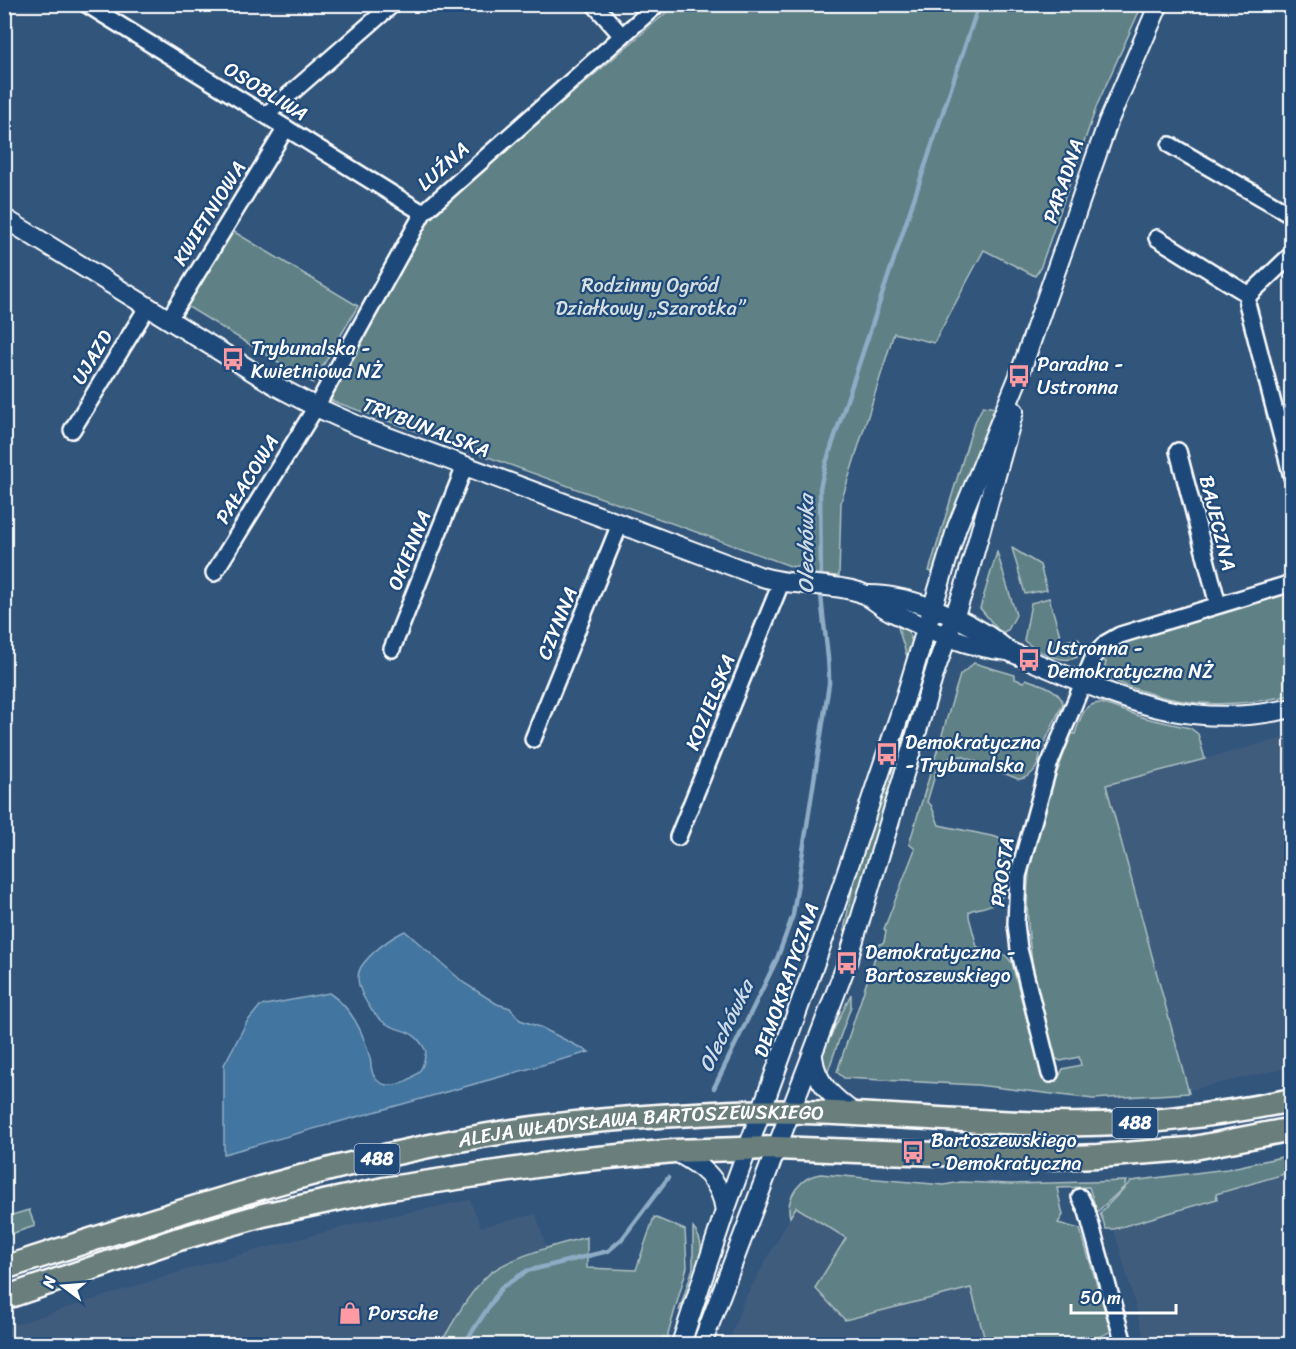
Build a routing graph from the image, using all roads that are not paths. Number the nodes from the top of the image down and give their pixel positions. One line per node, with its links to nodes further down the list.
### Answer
1 (86, 4): 7 (street, OSOBLIWA)
2 (393, 4): 7 (street)
3 (594, 4): 6 (street)
4 (658, 4): 6 (street, LUŹNA)
5 (1159, 4): 18 (street, PARADNA)
6 (622, 36): 10 (street, LUŹNA)
7 (266, 115): 8 (street, OSOBLIWA)
8 (286, 128): 10 (street, OSOBLIWA); 17 (street, KWIETNIOWA)
9 (1170, 145): 11 (street)
10 (423, 213): 19 (street, LUŹNA)
11 (1292, 215)
12 (4, 218): 16 (street, TRYBUNALSKA)
13 (1157, 238): 15 (street)
14 (1292, 254): 15 (street)
15 (1252, 292): 23 (street)
16 (148, 306): 17 (street, TRYBUNALSKA); 20 (street, UJAZD)
17 (169, 319): 19 (street, TRYBUNALSKA)
18 (1019, 376): 30 (street, PARADNA); 31 (street, PARADNA)
19 (316, 407): 22 (street, TRYBUNALSKA); 25 (street, PAŁACOWA)
20 (72, 430)
21 (1178, 451): 29 (street, BAJECZNA)
22 (465, 466): 24 (street, TRYBUNALSKA); 34 (street, OKIENNA)
23 (1292, 477)
24 (621, 524): 26 (street, TRYBUNALSKA); 38 (street, CZYNNA)
25 (214, 573)
26 (781, 583): 28 (street, TRYBUNALSKA); 39 (street, KOZIELSKA)
27 (1292, 583): 29 (street, PROSTA)
28 (867, 595): 30 (street, TRYBUNALSKA); 32 (street, TRYBUNALSKA)
29 (1218, 605): 36 (street, PROSTA)
30 (933, 609): 31 (street, TRYBUNALSKA); 32 (street, PARADNA)
31 (954, 618): 33 (street, PARADNA); 35 (street, TRYBUNALSKA)
32 (927, 628): 33 (street, TRYBUNALSKA); 43 (street, DEMOKRATYCZNA)
33 (948, 636): 35 (street, TRYBUNALSKA); 40 (street)
34 (392, 649)
35 (1008, 651): 36 (street)
36 (1083, 681): 37 (street); 41 (street, PROSTA)
37 (1292, 708)
38 (533, 739)
39 (678, 837)
40 (813, 1057): 44 (street); 45 (street)
41 (1050, 1074)
42 (1292, 1100): 45 (main road, ALEJA WŁADYSŁAWA BARTOSZEWSKIEGO / 488)
43 (763, 1112): 44 (main road, ALEJA WŁADYSŁAWA BARTOSZEWSKIEGO / 488); 47 (street, DEMOKRATYCZNA); 52 (main road, ALEJA WŁADYSŁAWA BARTOSZEWSKIEGO / 488)
44 (790, 1112): 45 (main road, ALEJA WŁADYSŁAWA BARTOSZEWSKIEGO / 488); 48 (street)
45 (854, 1113)
46 (1292, 1129): 48 (main road, ALEJA WŁADYSŁAWA BARTOSZEWSKIEGO / 488)
47 (749, 1148): 48 (main road, ALEJA WŁADYSŁAWA BARTOSZEWSKIEGO / 488); 49 (main road, ALEJA WŁADYSŁAWA BARTOSZEWSKIEGO / 488); 51 (street, DEMOKRATYCZNA)
48 (775, 1148): 55 (street)
49 (674, 1151): 51 (street); 53 (main road, ALEJA WŁADYSŁAWA BARTOSZEWSKIEGO / 488)
50 (1080, 1197): 56 (street)
51 (725, 1211): 54 (street, DEMOKRATYCZNA)
52 (4, 1268)
53 (4, 1298)
54 (681, 1344)
55 (702, 1344)
56 (1124, 1344)

